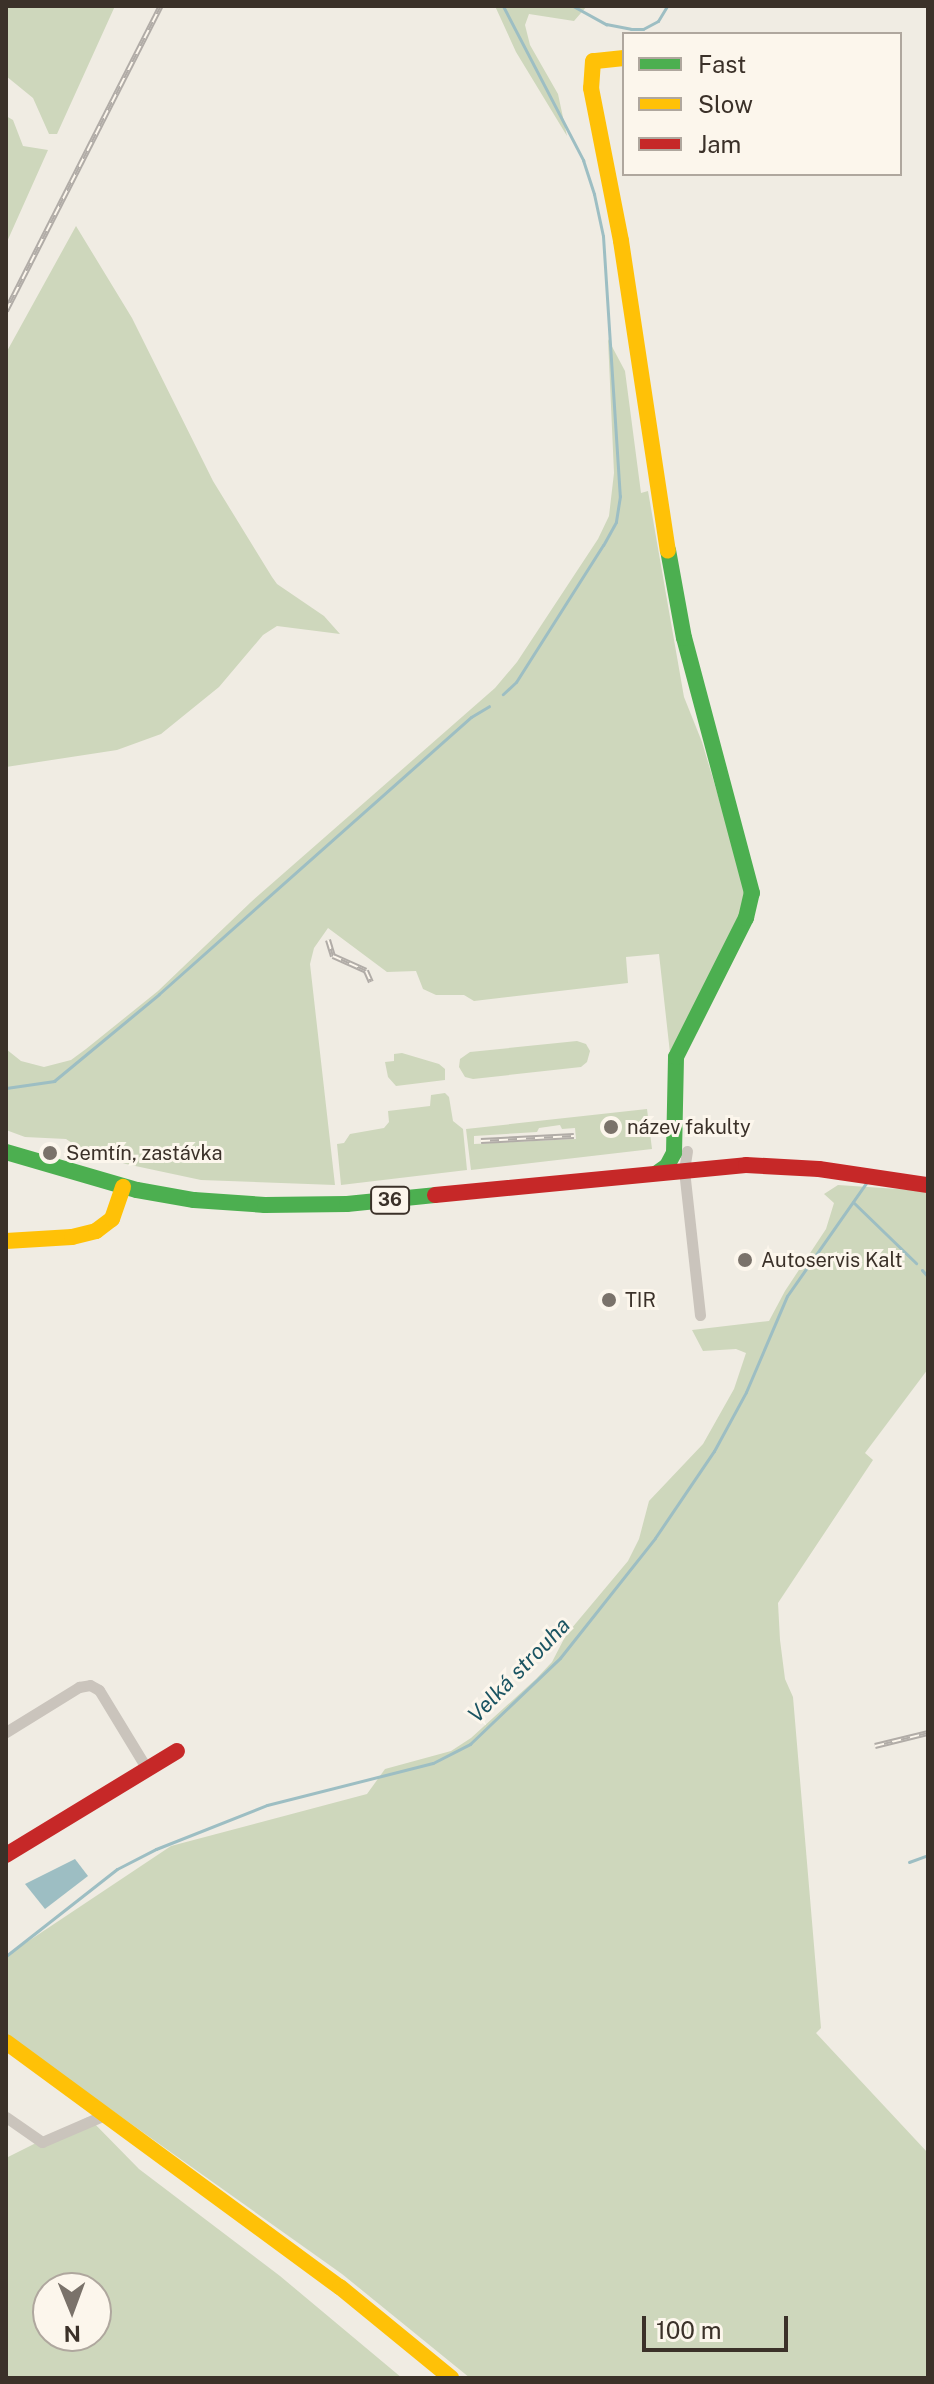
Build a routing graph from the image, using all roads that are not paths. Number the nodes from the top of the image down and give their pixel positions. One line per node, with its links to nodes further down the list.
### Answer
1 (622, 58): 4 (street)
2 (6, 1144): 7 (street, 36)
3 (6, 1152): 7 (street, 36)
4 (680, 1152): 5 (street); 6 (street); 8 (street)
5 (709, 1167): 6 (street, 36); 9 (street, 36)
6 (684, 1170): 8 (street, 36); 12 (street)
7 (70, 1172): 10 (street, 36)
8 (657, 1173): 10 (street, 36)
9 (928, 1185)
10 (123, 1187): 11 (street)
11 (6, 1241)
12 (700, 1315)
13 (6, 1732): 15 (street)
14 (177, 1751): 15 (street)
15 (147, 1769): 16 (street)
16 (6, 1855)
17 (6, 2042): 18 (street)
18 (107, 2114): 19 (street); 20 (street)
19 (6, 2117)
20 (451, 2378)

